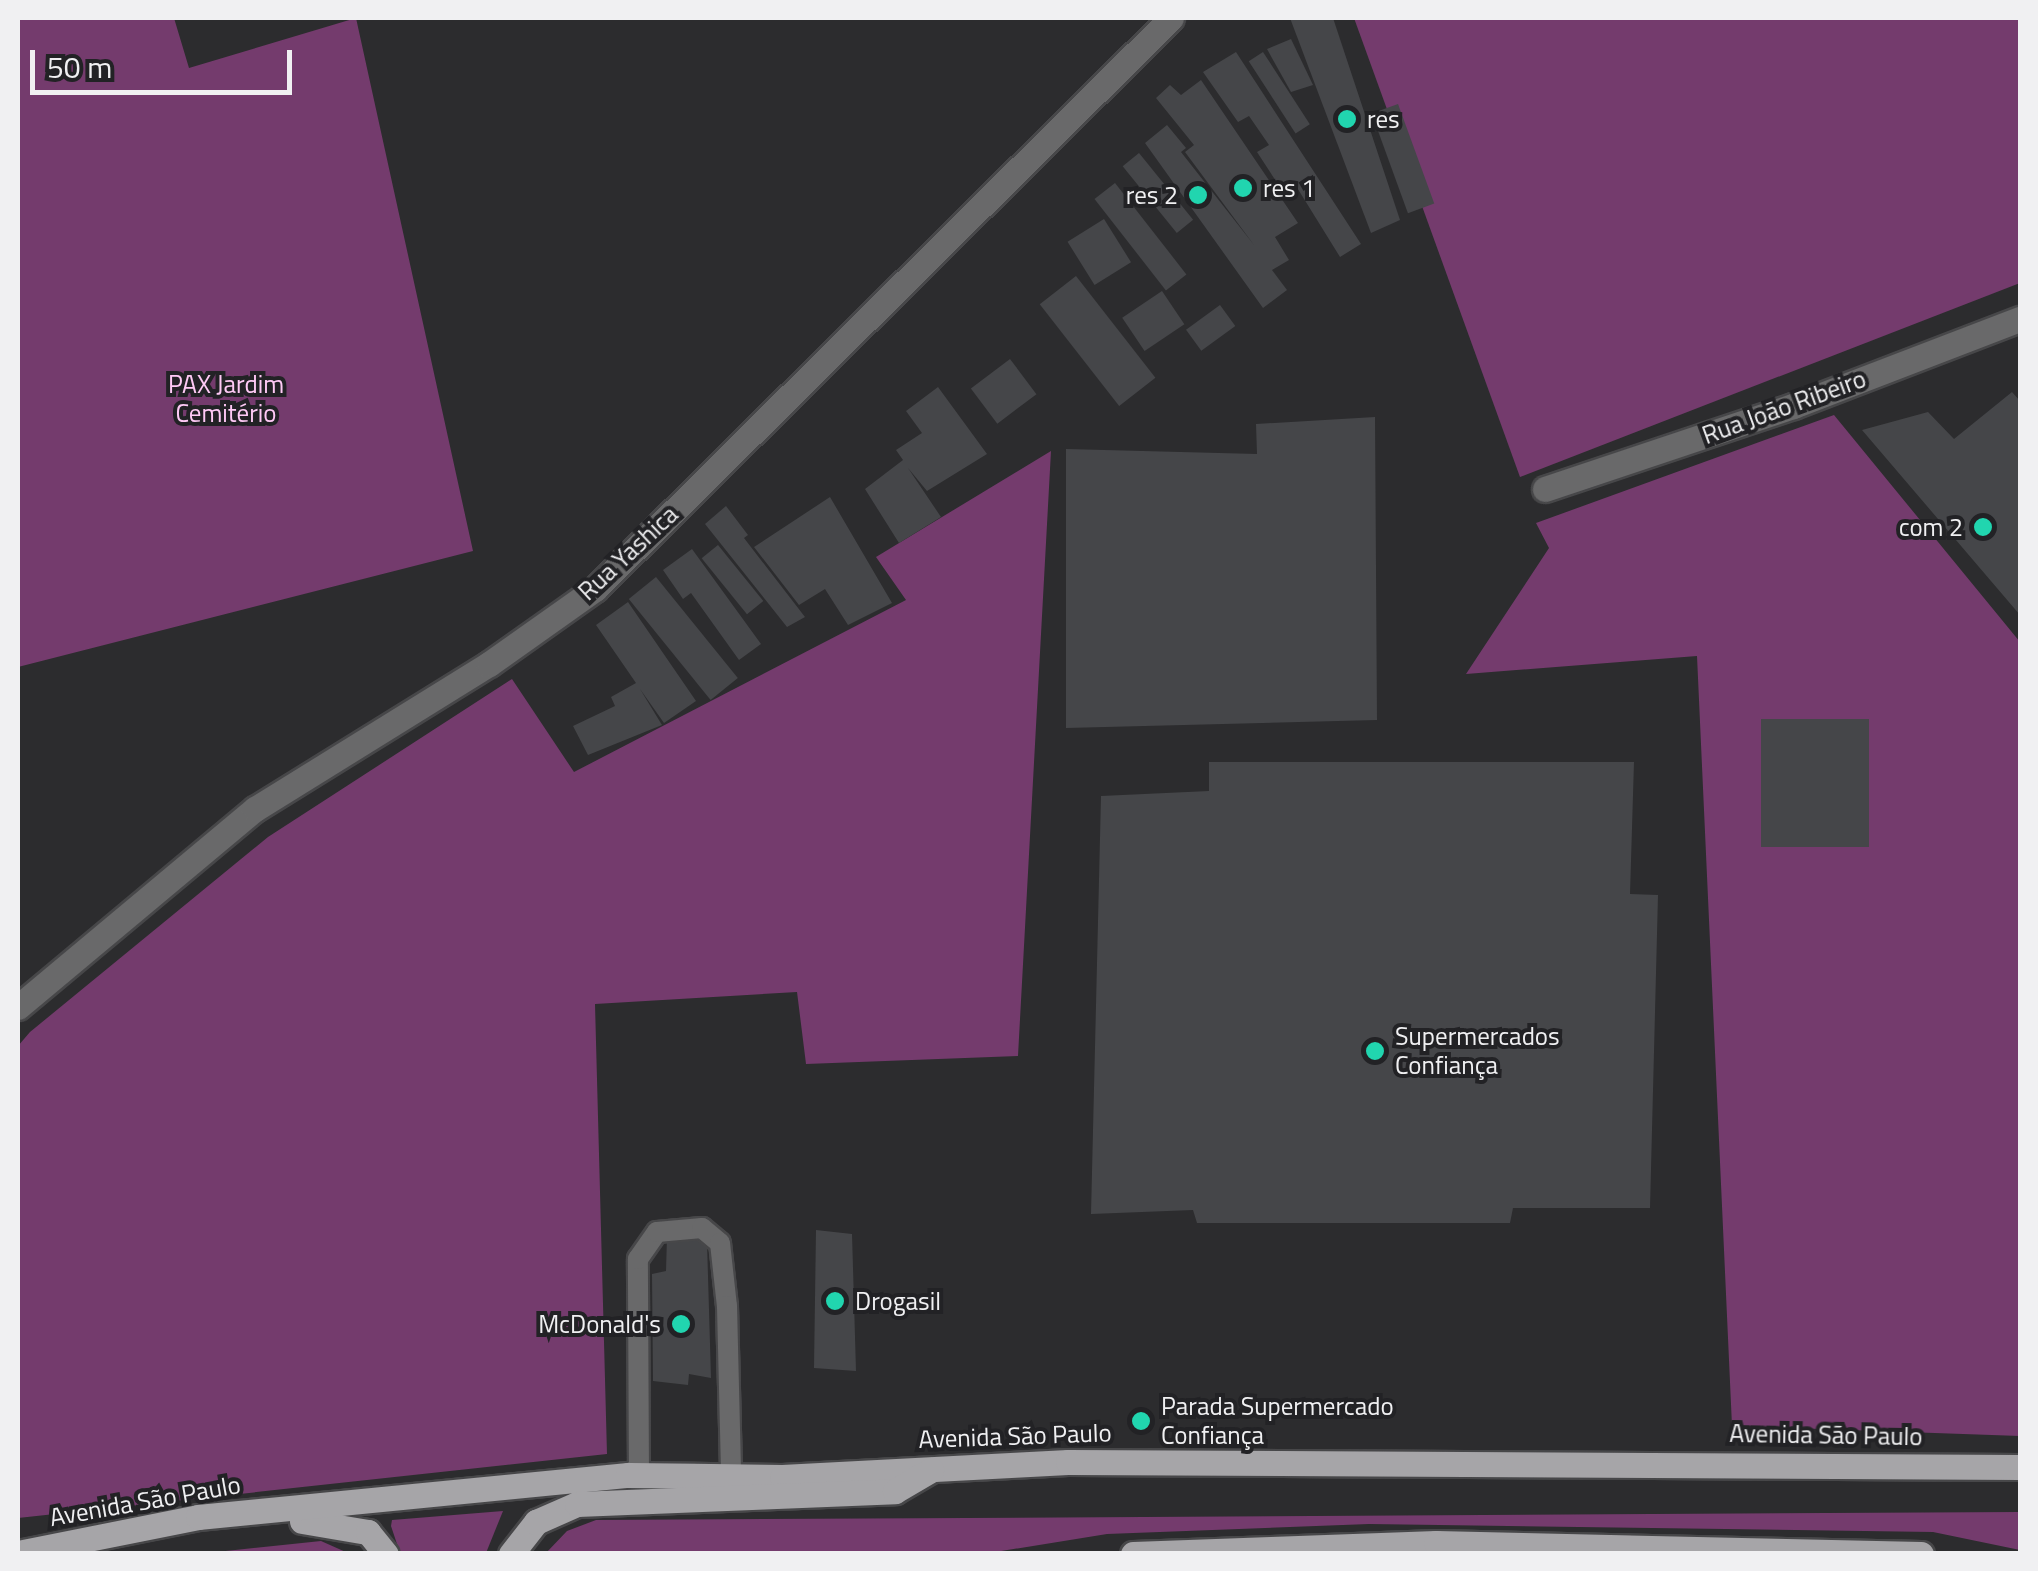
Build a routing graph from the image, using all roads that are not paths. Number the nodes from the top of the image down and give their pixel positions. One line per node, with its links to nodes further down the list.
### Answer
1 (1171, 18): 4 (street, Rua Yashica)
2 (2020, 319): 3 (street, Rua Joāo Ribeiro)
3 (1545, 489)
4 (18, 1007)
5 (936, 1467): 6 (main road, Avenida São Paulo); 7 (main road, Avenida São Paulo); 13 (main road)
6 (2020, 1467)
7 (731, 1474): 8 (main road, Avenida São Paulo); 8 (lane)
8 (639, 1476): 9 (main road, Avenida São Paulo)
9 (198, 1517): 11 (main road, Avenida São Paulo); 12 (main road)
10 (1436, 1543): 14 (main road); 15 (street); 16 (main road)
11 (18, 1553)
12 (386, 1554)
13 (512, 1554)
14 (1134, 1554)
15 (1383, 1554)
16 (1921, 1554)

